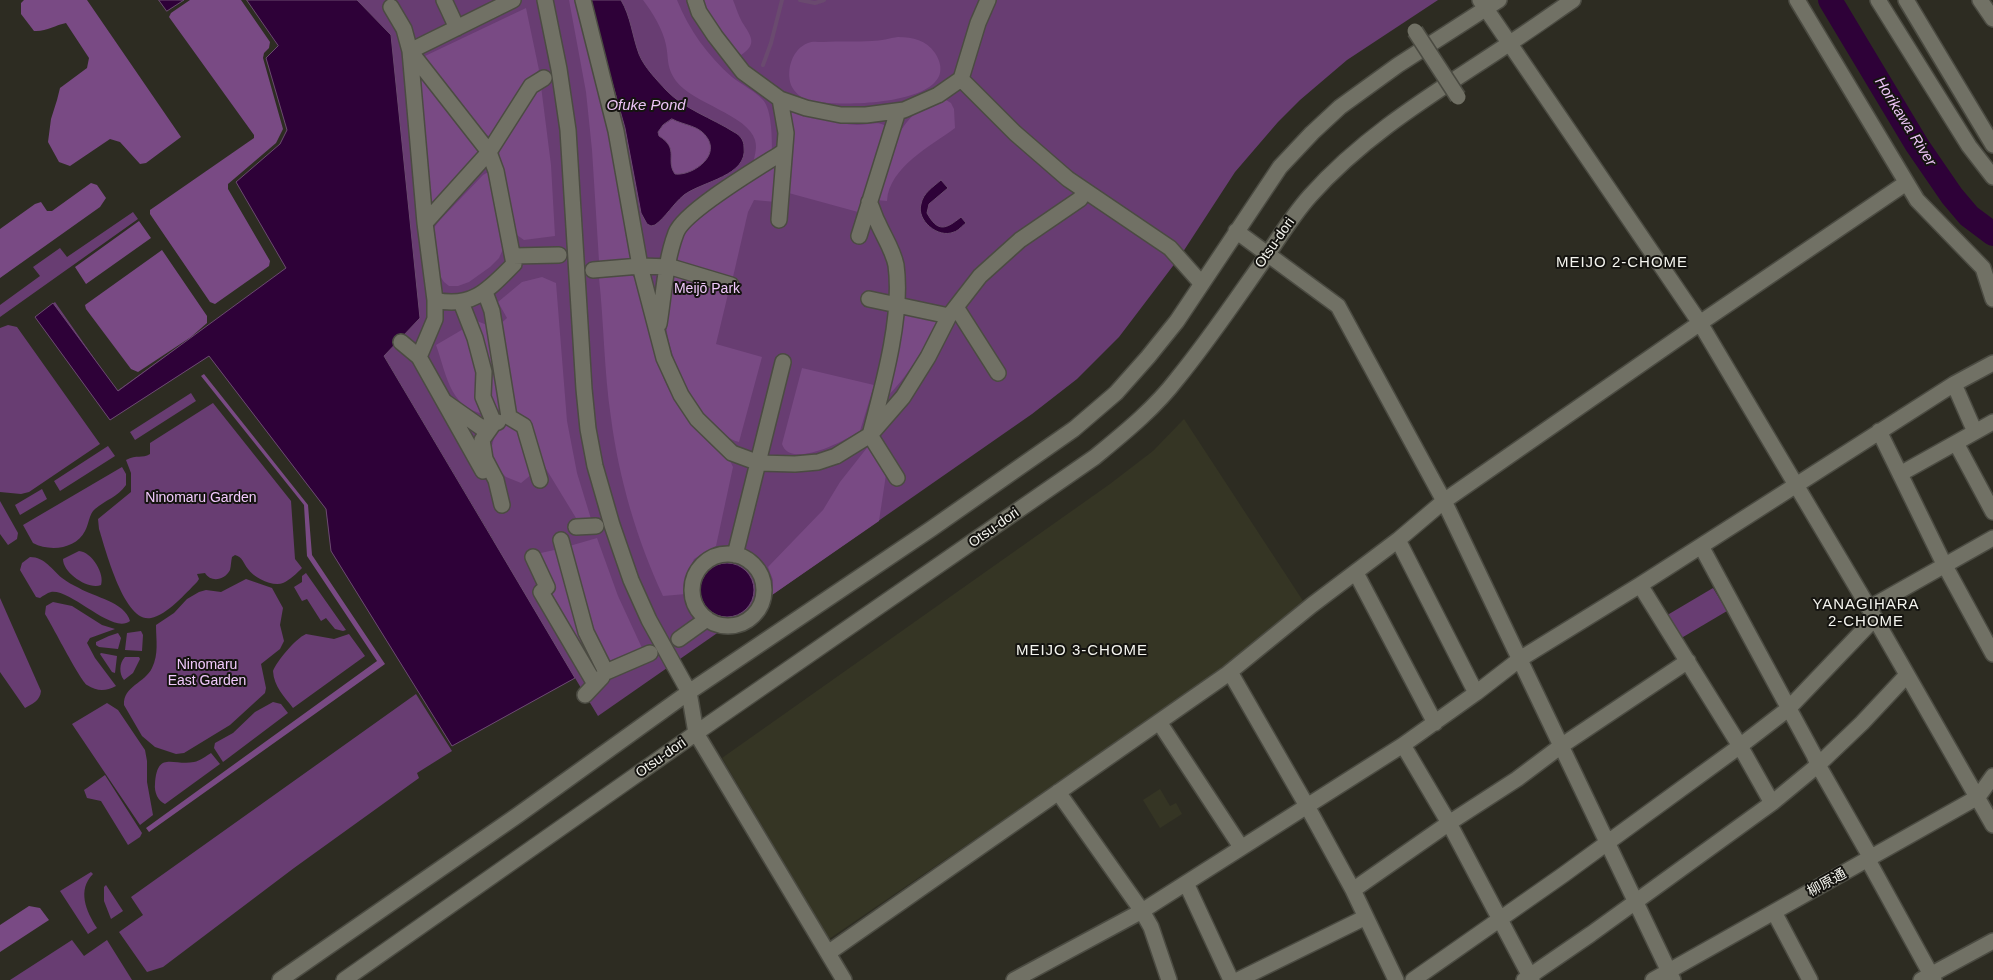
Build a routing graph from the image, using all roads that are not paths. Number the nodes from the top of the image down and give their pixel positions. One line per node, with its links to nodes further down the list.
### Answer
1 (444, 0): 16 (street)
2 (513, 0): 16 (street)
3 (545, 0): 96 (street)
4 (583, 0): 39 (street)
5 (695, 0): 23 (street)
6 (988, 0): 21 (street)
7 (1499, 0): 13 (street)
8 (1573, 0): 18 (street, Otsu-dori)
9 (1797, 0): 29 (street)
10 (1878, 0): 28 (street)
11 (1980, 0): 15 (street)
12 (1913, 3): 25 (street)
13 (1483, 4): 18 (street); 34 (street)
14 (391, 7): 19 (street)
15 (1993, 20)
16 (457, 28): 19 (street)
17 (1415, 31): 22 (street, bridge)
18 (1510, 44): 36 (street, Otsu-dori); 52 (street)
19 (410, 51): 26 (street); 33 (street)
20 (544, 78): 26 (street)
21 (961, 79): 24 (street); 30 (street)
22 (1458, 96)
23 (780, 99): 24 (street); 27 (street)
24 (898, 111): 31 (street)
25 (1993, 144)
26 (490, 152): 33 (street); 38 (street)
27 (783, 152): 32 (street); 40 (street)
28 (1993, 177)
29 (1906, 182): 42 (street); 52 (street)
30 (1085, 191): 43 (street); 51 (street)
31 (869, 202): 35 (street); 50 (street)
32 (779, 220)
33 (425, 223): 48 (street)
34 (1236, 231): 36 (street); 43 (street)
35 (859, 236)
36 (1267, 254): 73 (street); 101 (street, Otsu-dori)
37 (559, 255): 38 (street)
38 (513, 256): 45 (street)
39 (640, 266): 40 (street); 41 (street); 53 (street)
40 (668, 267): 44 (street); 53 (street)
41 (593, 270)
42 (1988, 270): 47 (street)
43 (1202, 284): 96 (street)
44 (730, 285)
45 (485, 292): 49 (street); 61 (street)
46 (869, 299): 50 (street)
47 (1993, 299)
48 (435, 300): 49 (street); 55 (street)
49 (461, 302): 63 (street)
50 (896, 304): 51 (street); 66 (street)
51 (953, 312): 58 (street); 66 (street)
52 (1700, 322): 72 (street); 73 (street)
53 (657, 333): 68 (street)
54 (401, 342): 55 (street)
55 (418, 357): 60 (street)
56 (783, 362): 68 (street)
57 (1993, 363): 59 (street)
58 (998, 373)
59 (1954, 384): 64 (street); 65 (street)
60 (443, 401): 63 (street); 63 (street)
61 (508, 417): 63 (street); 71 (street)
62 (1993, 422): 65 (street)
63 (494, 423)
64 (1879, 431): 69 (street); 72 (street)
65 (1976, 432): 67 (street)
66 (870, 435): 68 (street); 70 (street)
67 (1956, 443): 69 (street); 74 (street)
68 (759, 463): 81 (street)
69 (1900, 474): 83 (street)
70 (897, 478)
71 (540, 480)
72 (1796, 484): 80 (street); 86 (street)
73 (1444, 501): 79 (street); 91 (street)
74 (1993, 512)
75 (596, 526): 76 (street)
76 (576, 527)
77 (1993, 538): 83 (street)
78 (561, 540): 93 (street)
79 (1398, 540): 84 (street); 97 (street)
80 (1700, 546): 85 (street); 98 (street)
81 (735, 555): 87 (street); 87 (street)
82 (533, 557): 93 (street)
83 (1944, 564): 86 (street); 90 (street)
84 (1356, 574): 94 (street); 100 (street)
85 (1640, 585): 91 (street); 92 (street)
86 (1872, 613): 95 (street); 98 (street)
87 (707, 619): 88 (street)
88 (679, 639)
89 (650, 653): 93 (street)
90 (1993, 654)
91 (1520, 659): 97 (street); 103 (street)
92 (1688, 661): 103 (street); 104 (street)
93 (606, 672)
94 (1230, 672): 99 (street); 110 (street)
95 (1907, 675): 105 (street); 108 (street)
96 (688, 692): 101 (street); 128 (street)
97 (1476, 693): 100 (street)
98 (1788, 709): 104 (street); 105 (street)
99 (1159, 722): 107 (street); 114 (street)
100 (1435, 723): 102 (street)
101 (696, 732): 124 (street); 129 (street, Otsu-dori)
102 (1403, 745): 110 (street); 111 (street)
103 (1561, 746): 111 (street); 113 (street)
104 (1740, 746): 109 (street); 113 (street)
105 (1818, 766): 109 (street); 115 (street)
106 (1993, 776): 108 (street, 柳原通)
107 (1058, 792): 119 (street); 124 (street)
108 (1978, 797): 112 (street); 115 (street, 柳原通)
109 (1772, 803): 118 (street)
110 (1307, 806): 114 (street); 117 (street)
111 (1449, 824): 117 (street); 122 (street)
112 (1993, 825)
113 (1607, 842): 118 (street); 122 (street)
114 (1241, 847): 116 (street)
115 (1869, 859): 120 (street, 柳原通); 126 (street)
116 (1186, 883): 119 (street); 133 (street)
117 (1353, 890): 121 (street)
118 (1635, 901): 125 (street); 127 (street)
119 (1142, 911): 131 (street); 132 (street)
120 (1774, 912): 125 (street, 柳原通); 138 (street)
121 (1366, 917): 134 (street); 135 (street)
122 (1500, 920): 127 (street); 136 (street)
123 (1993, 941): 126 (street)
124 (828, 953): 130 (street)
125 (1671, 975): 137 (street, 柳原通)
126 (1929, 978)
127 (1528, 979)
128 (280, 980)
129 (344, 980)
130 (844, 980)
131 (1014, 980)
132 (1169, 980)
133 (1231, 980)
134 (1238, 980)
135 (1396, 980)
136 (1413, 980)
137 (1652, 980)
138 (1810, 980)

